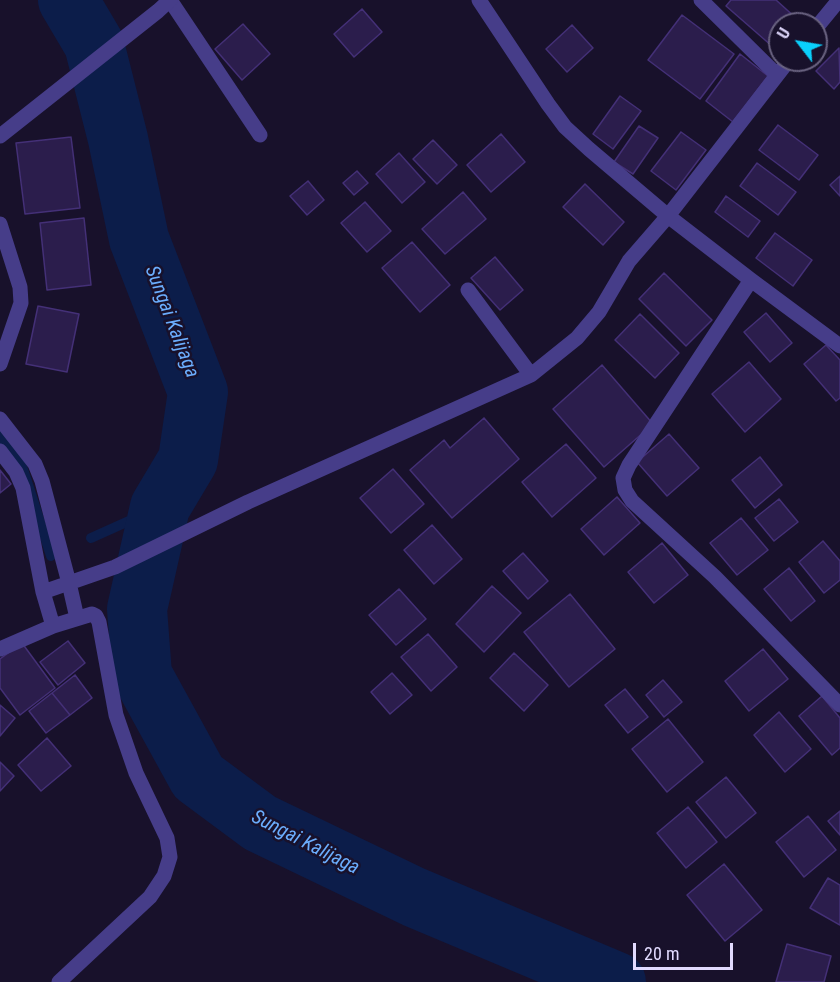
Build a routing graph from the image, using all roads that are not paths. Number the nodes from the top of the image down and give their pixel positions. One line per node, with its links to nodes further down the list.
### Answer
1 (479, 0): 10 (street)
2 (700, 0): 7 (street)
3 (839, 0): 5 (street)
4 (166, 4): 8 (street); 9 (street)
5 (828, 13)
6 (779, 72): 7 (street)
7 (777, 75): 10 (street)
8 (260, 135)
9 (0, 136)
10 (668, 216): 12 (street); 16 (street)
11 (0, 224): 15 (street)
12 (751, 280): 14 (street); 24 (street)
13 (468, 290): 16 (street)
14 (840, 346)
15 (0, 364)
16 (531, 375): 19 (street)
17 (0, 419): 19 (street)
18 (0, 451): 20 (street)
19 (69, 583): 20 (street); 21 (street)
20 (43, 592): 22 (street)
21 (76, 618): 22 (street); 25 (street)
22 (53, 626): 23 (street)
23 (0, 649)
24 (840, 705)
25 (59, 982)

